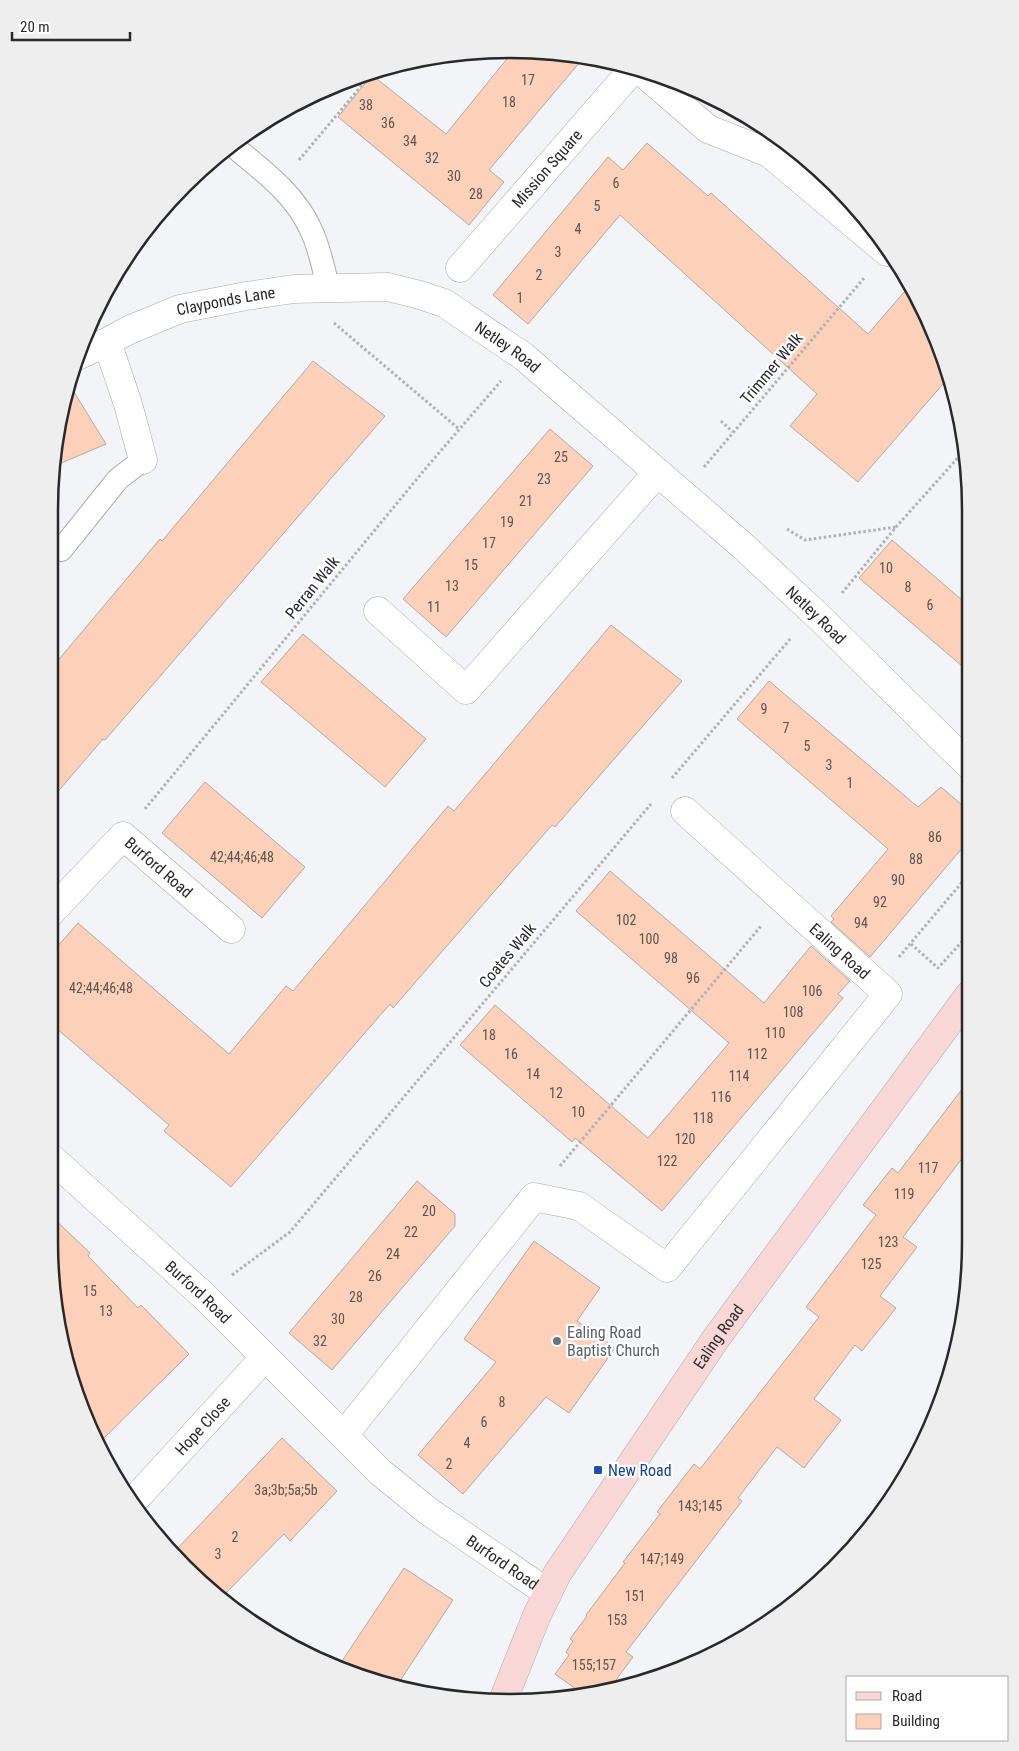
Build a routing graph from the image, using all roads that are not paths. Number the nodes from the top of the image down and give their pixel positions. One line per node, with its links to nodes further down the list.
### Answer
1 (629, 74): 5 (street, Mission Square)
2 (652, 80): 4 (street)
3 (239, 151): 7 (lane)
4 (878, 248)
5 (460, 268)
6 (388, 286): 7 (street, Clayponds Lane); 11 (street, Netley Road)
7 (329, 289): 8 (street, Clayponds Lane)
8 (107, 342): 9 (street, Clayponds Lane); 10 (street)
9 (86, 353)
10 (143, 460): 12 (lane)
11 (657, 473): 13 (street); 14 (street, Netley Road)
12 (61, 550)
13 (378, 611)
14 (962, 757)
15 (685, 811): 21 (street, Ealing Road)
16 (58, 905): 17 (street, Burford Road)
17 (231, 928)
18 (962, 1004): 23 (main road, Ealing Road)
19 (58, 1164): 20 (street, Burford Road)
20 (265, 1357): 21 (street, Burford Road); 22 (street, Hope Close)
21 (344, 1435): 23 (street, Burford Road)
22 (139, 1495)
23 (548, 1593): 24 (main road, Ealing Road)
24 (508, 1694)

